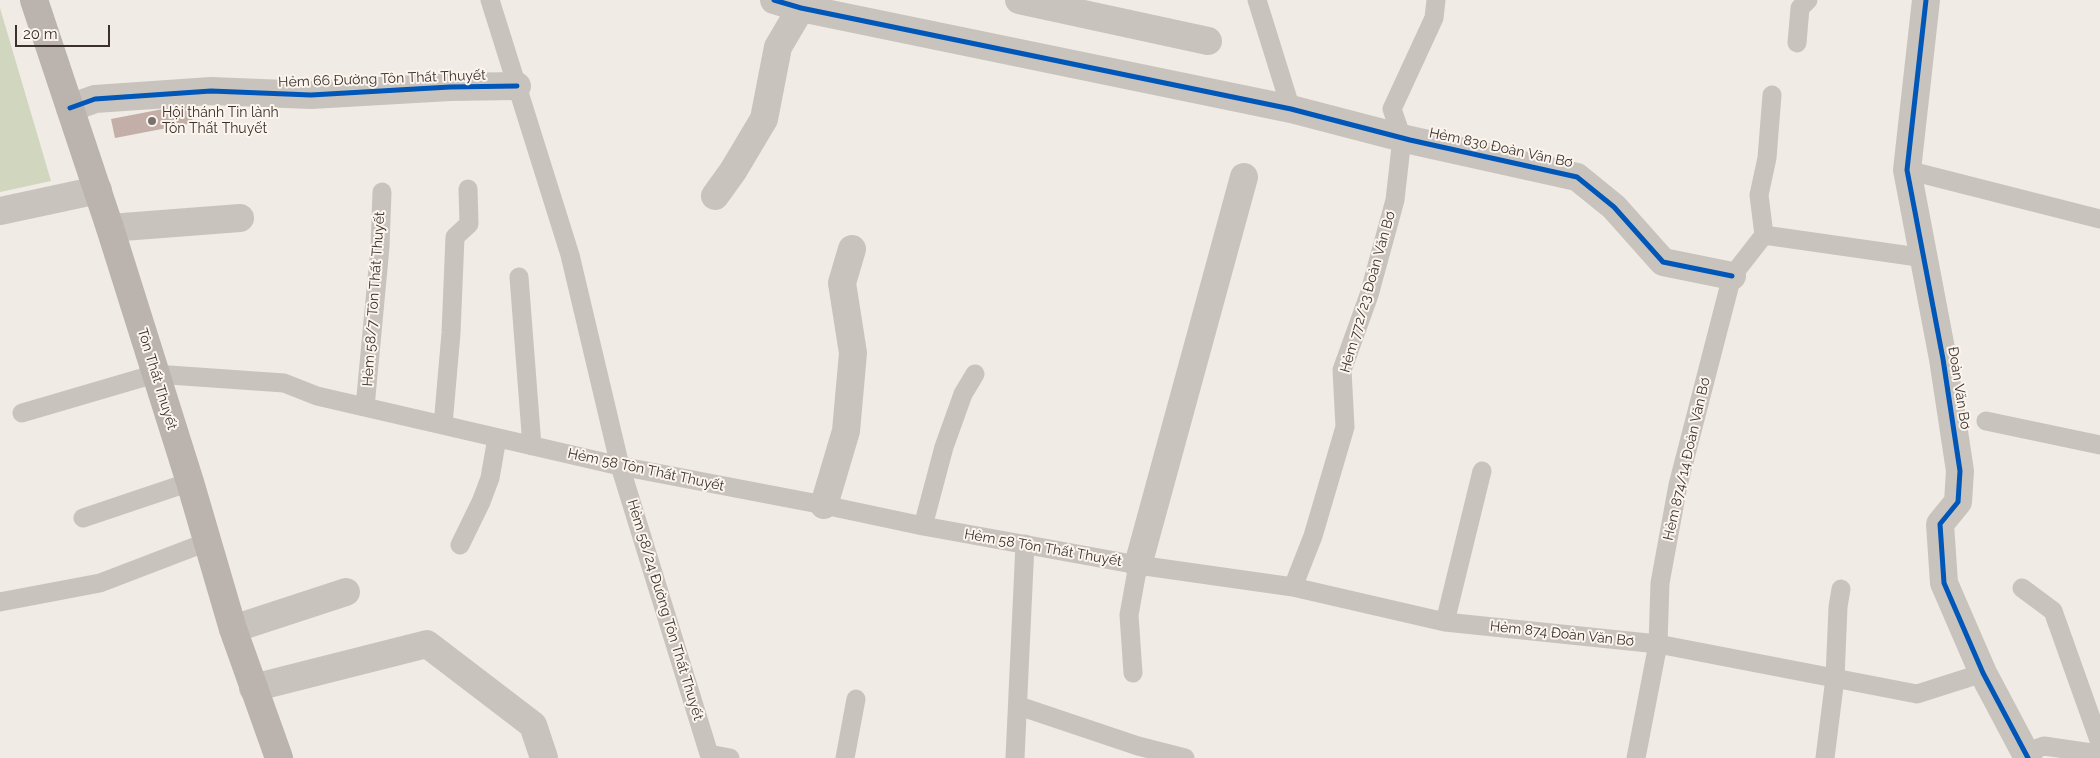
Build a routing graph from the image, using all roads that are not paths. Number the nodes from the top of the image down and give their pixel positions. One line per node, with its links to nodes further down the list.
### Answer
1 (34, 0): 14 (main road, Tôn Thất Thuyết)
2 (490, 0): 12 (lane, Hẻm 58/24 Đường Tôn Thất Thuyết)
3 (774, 0): 9 (street, Hẻm 830 Đoàn Văn Bơ)
4 (1019, 0): 10 (street)
5 (1257, 0): 15 (lane)
6 (1436, 0): 16 (lane, Hẻm 772/23 Đoàn Văn Bơ)
7 (1808, 0): 11 (lane)
8 (1926, 0): 17 (street, Đoàn Văn Bơ)
9 (801, 8): 15 (street, Hẻm 830 Đoàn Văn Bơ); 22 (street)
10 (1208, 42)
11 (1796, 43)
12 (517, 86): 14 (street, Hẻm 66 Đường Tôn Thất Thuyết); 41 (lane, Hẻm 58/24 Đường Tôn Thất Thuyết)
13 (1772, 95): 27 (lane)
14 (70, 108): 20 (main road, Tôn Thất Thuyết)
15 (1291, 109): 16 (street, Hẻm 830 Đoàn Văn Bơ)
16 (1402, 138): 30 (street, Hẻm 830 Đoàn Văn Bơ); 51 (lane, Hẻm 772/23 Đoàn Văn Bơ)
17 (1907, 170): 25 (lane); 29 (street, Đoàn Văn Bơ)
18 (1244, 177): 50 (street)
19 (468, 189): 37 (lane)
20 (98, 190): 23 (street); 26 (main road, Tôn Thất Thuyết)
21 (382, 192): 34 (lane, Hẻm 58/7 Tôn Thất Thuyết)
22 (715, 196)
23 (0, 211)
24 (240, 218): 26 (street)
25 (2100, 219)
26 (110, 228): 32 (main road, Tôn Thất Thuyết)
27 (1764, 235): 29 (lane); 30 (lane)
28 (852, 249): 44 (street)
29 (1925, 258): 60 (street, Đoàn Văn Bơ)
30 (1732, 276): 58 (lane, Hẻm 874/14 Đoàn Văn Bơ)
31 (519, 277): 40 (lane)
32 (155, 374): 34 (lane, Hẻm 58 Tôn Thất Thuyết); 35 (lane); 43 (main road, Tôn Thất Thuyết)
33 (975, 374): 46 (lane)
34 (365, 407): 37 (lane, Hẻm 58 Tôn Thất Thuyết)
35 (22, 413)
36 (1986, 421): 39 (lane)
37 (443, 425): 38 (lane, Hẻm 58 Tôn Thất Thuyết)
38 (497, 438): 40 (lane, Hẻm 58 Tôn Thất Thuyết); 49 (lane)
39 (2100, 445)
40 (532, 446): 41 (lane, Hẻm 58 Tôn Thất Thuyết)
41 (620, 466): 44 (lane, Hẻm 58 Tôn Thất Thuyết); 71 (lane, Hẻm 58/24 Đường Tôn Thất Thuyết)
42 (1482, 471): 56 (lane)
43 (190, 482): 45 (lane); 47 (main road, Tôn Thất Thuyết)
44 (824, 505): 46 (lane, Hẻm 58 Tôn Thất Thuyết)
45 (83, 518)
46 (923, 526): 48 (lane, Hẻm 58 Tôn Thất Thuyết)
47 (208, 542): 55 (lane); 57 (main road, Tôn Thất Thuyết)
48 (1025, 544): 50 (lane, Hẻm 58 Tôn Thất Thuyết); 64 (lane)
49 (460, 545)
50 (1138, 565): 51 (lane, Hẻm 874 Đoàn Văn Bơ); 59 (lane)
51 (1293, 587): 56 (lane, Hẻm 874 Đoàn Văn Bơ)
52 (2022, 588): 65 (lane)
53 (1840, 589): 61 (lane)
54 (346, 592): 57 (street)
55 (0, 602)
56 (1445, 622): 58 (lane, Hẻm 874 Đoàn Văn Bơ)
57 (233, 629): 62 (main road, Tôn Thất Thuyết)
58 (1658, 644): 61 (lane, Hẻm 874 Đoàn Văn Bơ); 75 (lane, Hẻm 874/14 Đoàn Văn Bơ)
59 (1133, 673)
60 (1983, 673): 61 (lane, Hẻm 874 Đoàn Văn Bơ); 68 (street, Đoàn Văn Bơ)
61 (1835, 678): 76 (lane)
62 (253, 688): 69 (main road, Tôn Thất Thuyết); 70 (street)
63 (856, 699): 72 (lane)
64 (1019, 706): 66 (lane); 73 (lane)
65 (2100, 743)
66 (1138, 752): 74 (lane)
67 (2100, 754): 68 (lane)
68 (2026, 755)
69 (279, 758)
70 (544, 758)
71 (730, 758)
72 (845, 758)
73 (1015, 758)
74 (1185, 758)
75 (1636, 758)
76 (1825, 758)

